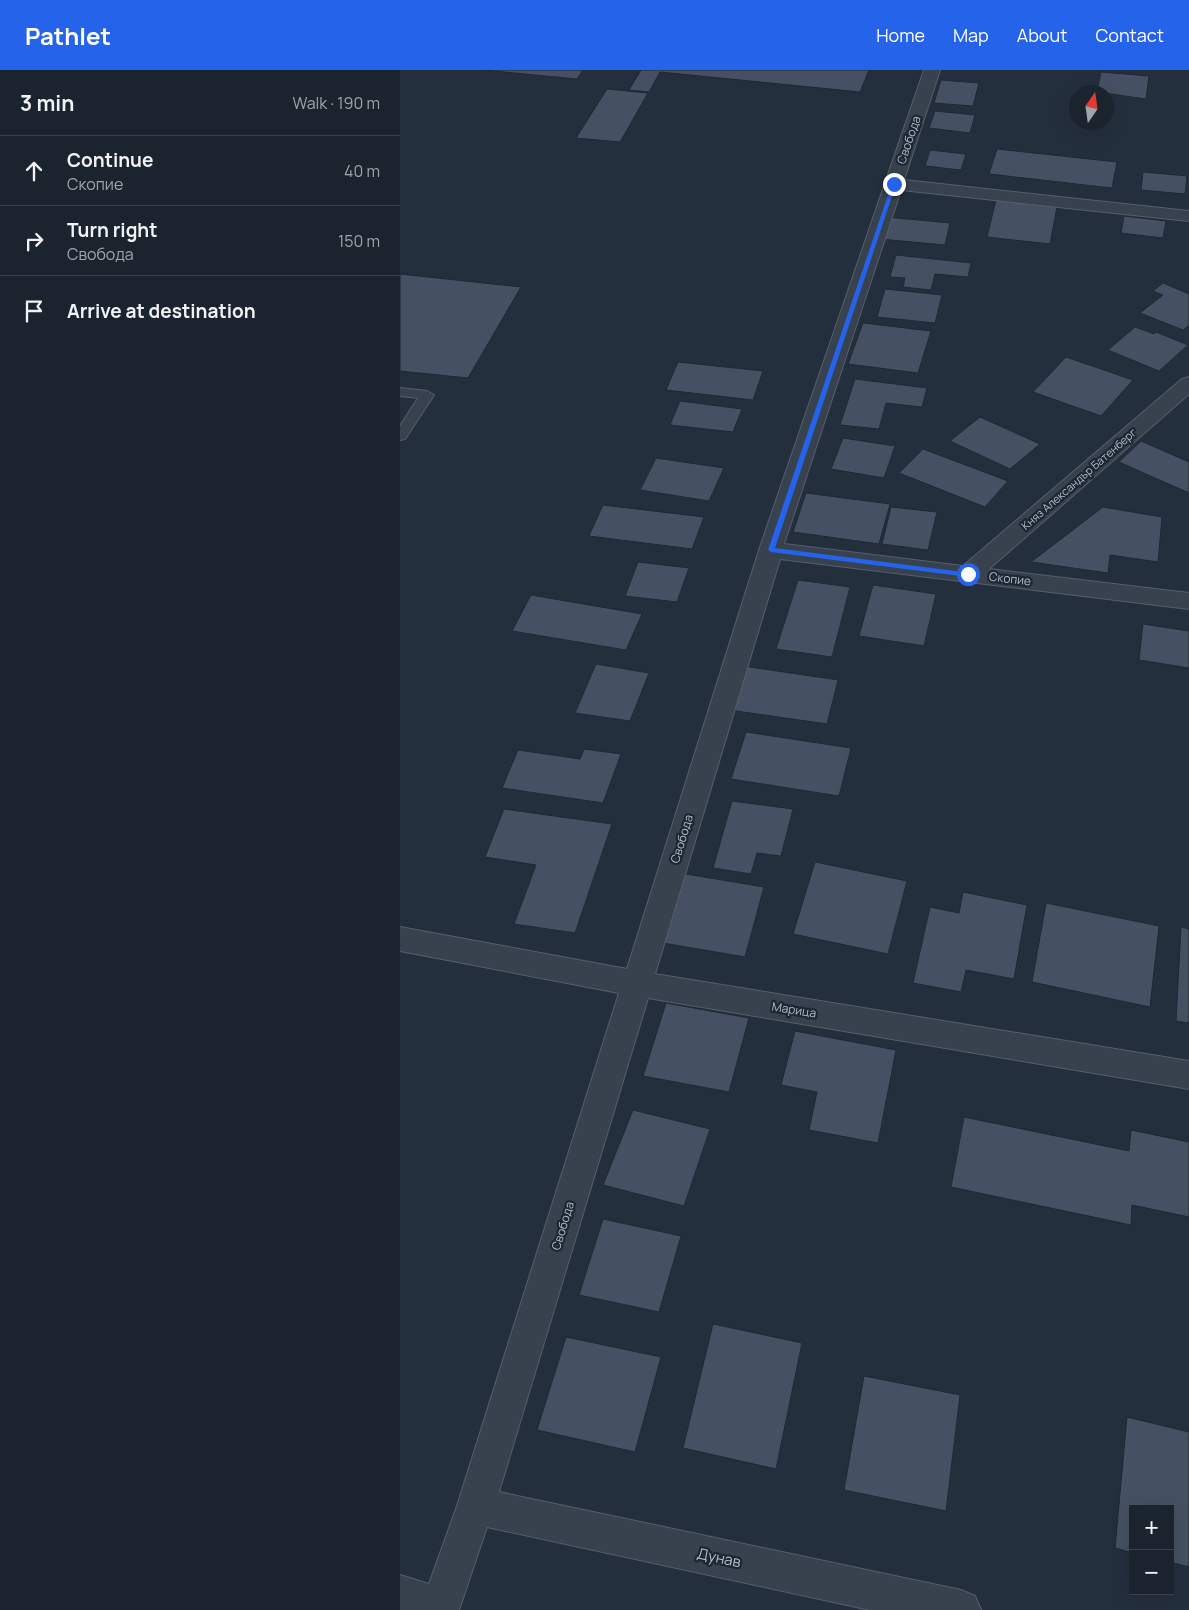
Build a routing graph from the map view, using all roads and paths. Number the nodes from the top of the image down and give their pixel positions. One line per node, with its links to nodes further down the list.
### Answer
1 (932, 70): 2 (street, Свобода)
2 (894, 184): 3 (street); 7 (street, Свобода)
3 (1189, 216)
4 (1189, 383): 8 (street, Княз Александър Батенберг)
5 (400, 392): 6 (lane)
6 (400, 436)
7 (771, 550): 8 (street, Скопие); 11 (street, Свобода)
8 (968, 574): 9 (street, Скопие)
9 (1189, 601)
10 (400, 939): 11 (street, Марица)
11 (638, 984): 12 (street, Марица); 13 (street, Свобода)
12 (1189, 1075)
13 (476, 1506): 15 (street, Свобода); 16 (street, Дунав)
14 (400, 1594): 15 (street)
15 (440, 1608)
16 (961, 1610)

